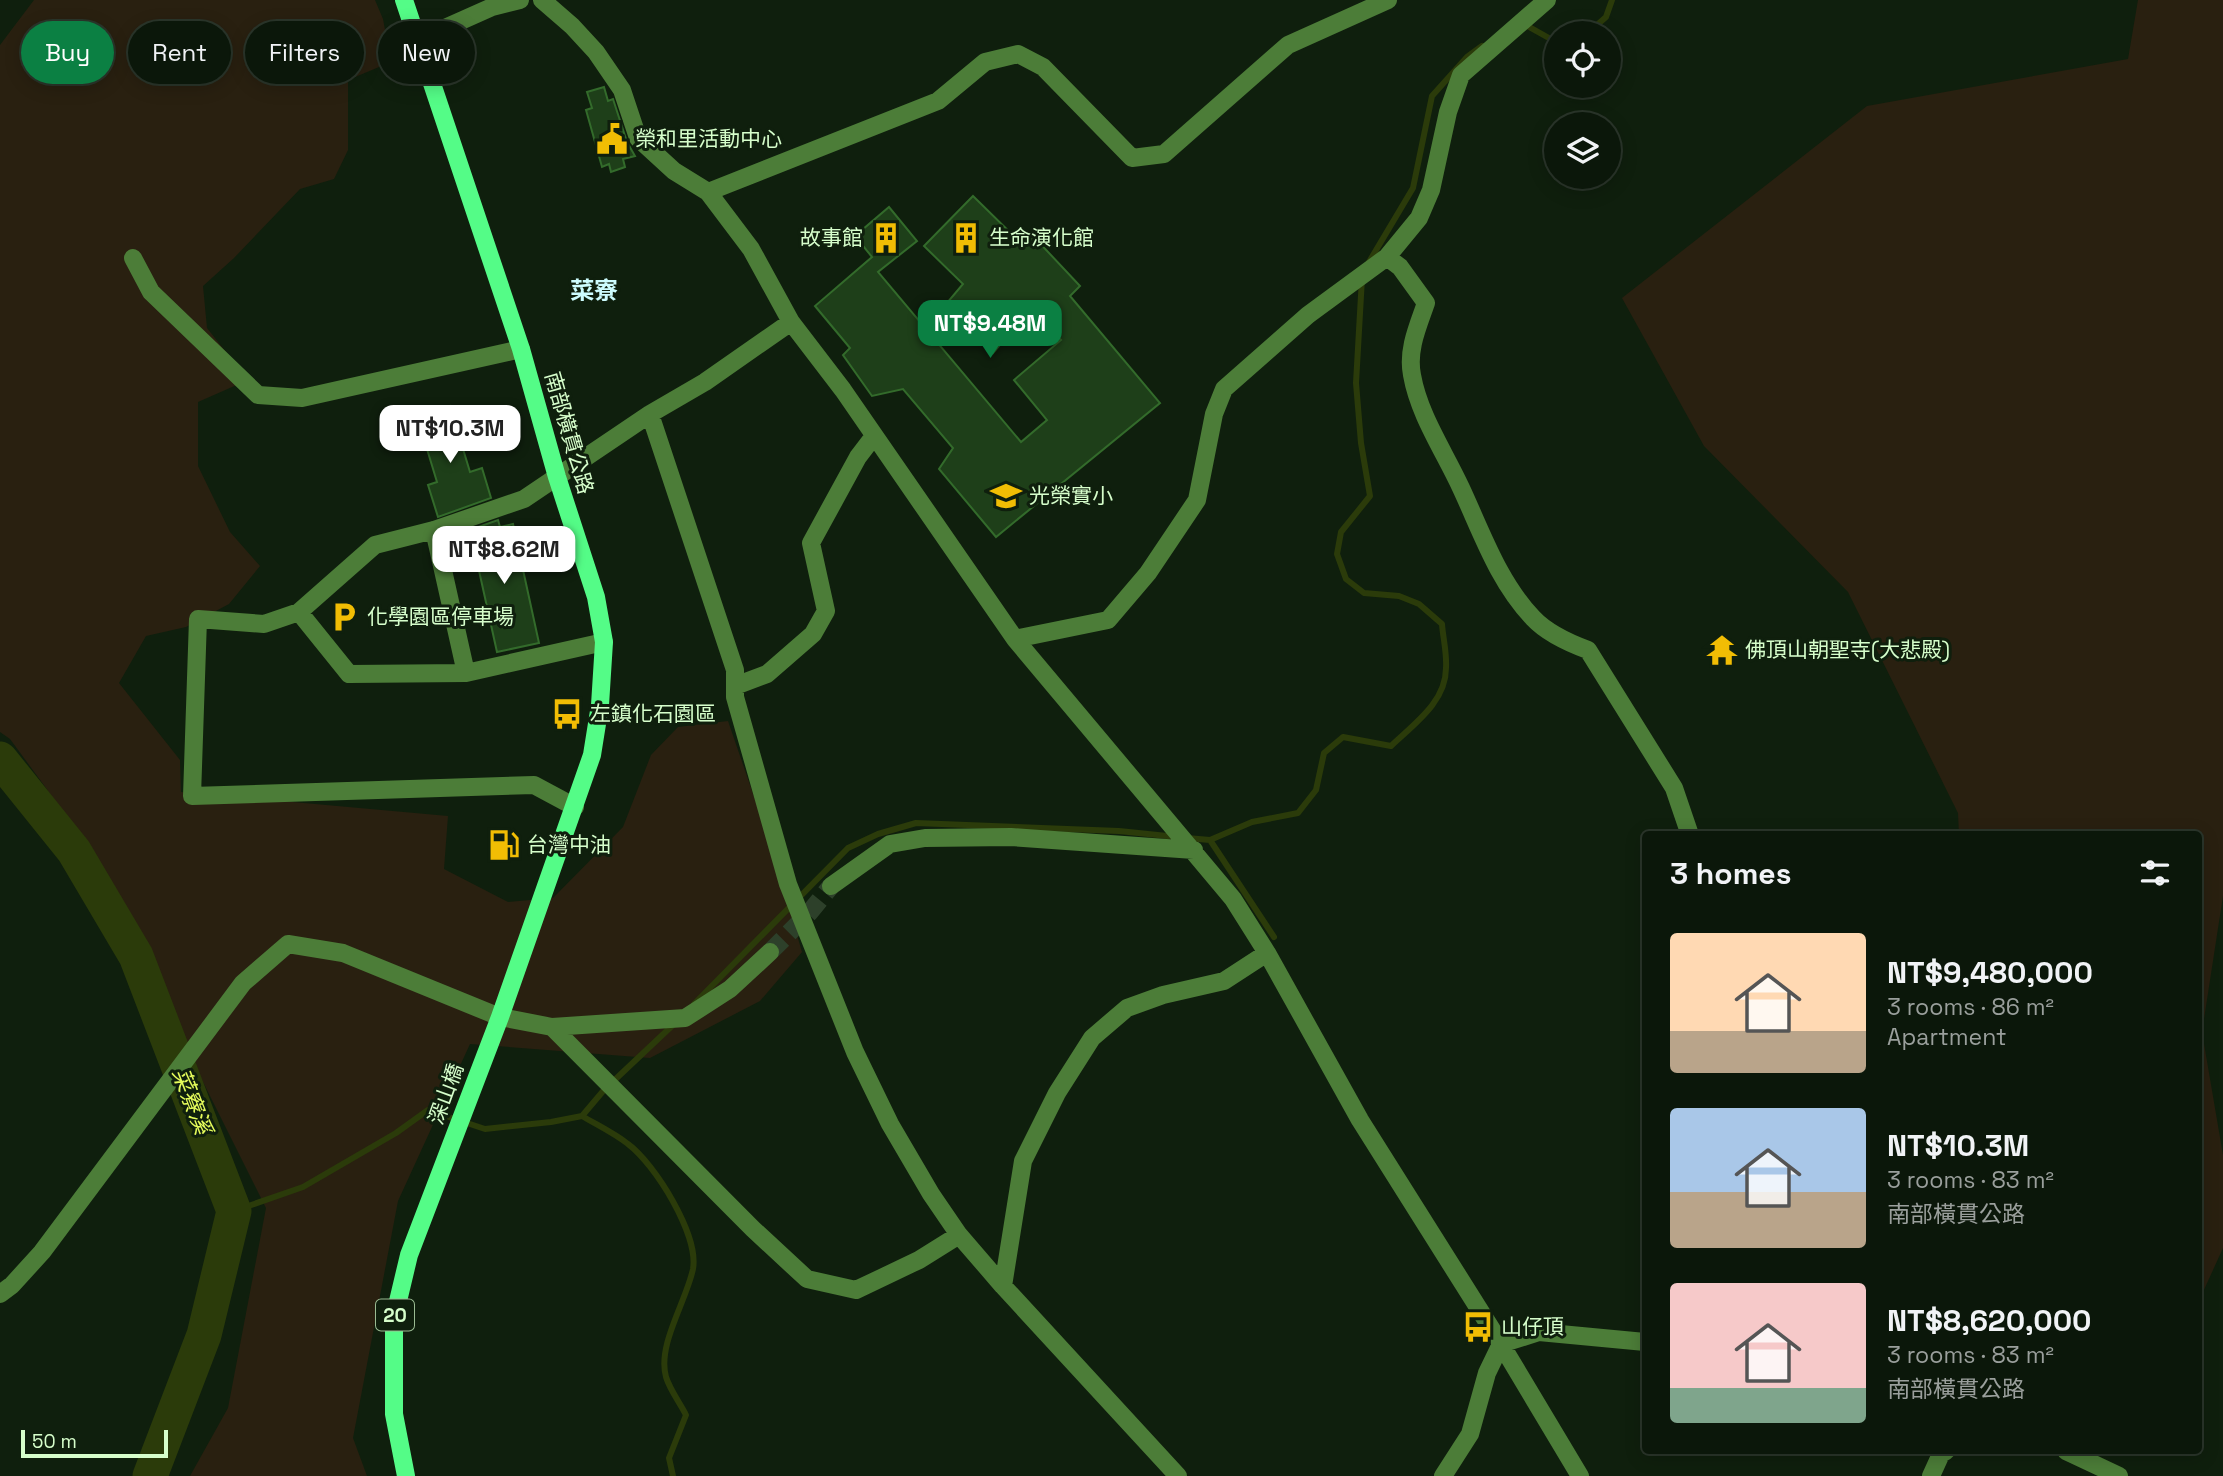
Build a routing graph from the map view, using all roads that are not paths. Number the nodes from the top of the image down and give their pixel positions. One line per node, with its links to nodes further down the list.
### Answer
1 (404, 0): 6 (main road, 南部橫貫公路 / 20)
2 (520, 0): 7 (lane)
3 (542, 0): 9 (lane)
4 (1388, 0): 9 (lane)
5 (1547, 0): 10 (lane)
6 (411, 21)
7 (462, 21)
8 (433, 84): 13 (main road, 南部橫貫公路 / 20)
9 (708, 192): 12 (lane)
10 (1387, 257): 19 (lane); 24 (lane)
11 (134, 258): 13 (lane)
12 (790, 322): 14 (lane); 15 (lane)
13 (521, 349): 16 (main road, 南部橫貫公路 / 20)
14 (650, 414): 16 (lane); 22 (lane)
15 (874, 436): 19 (lane); 22 (lane)
16 (557, 477): 17 (lane); 20 (main road, 南部橫貫公路 / 20)
17 (434, 530): 18 (lane); 21 (lane)
18 (299, 612): 21 (lane); 23 (lane)
19 (1015, 639): 25 (lane)
20 (604, 642): 21 (lane); 23 (main road, 南部橫貫公路 / 20)
21 (466, 673)
22 (735, 686): 32 (lane)
23 (575, 807): 29 (main road, 南部橫貫公路 / 20)
24 (1689, 831)
25 (1194, 850): 26 (lane); 28 (lane)
26 (831, 886)
27 (770, 952): 30 (lane)
28 (1267, 953): 33 (lane); 36 (lane)
29 (500, 1017): 30 (lane); 31 (main road, 南部橫貫公路 / 20); 34 (lane)
30 (552, 1027): 32 (lane)
31 (489, 1042): 39 (main road, 深山橋 / 20)
32 (959, 1235): 33 (lane)
33 (1003, 1286): 40 (lane)
34 (0, 1294)
35 (1642, 1342): 36 (lane)
36 (1501, 1344): 41 (lane); 42 (lane)
37 (1941, 1454): 43 (lane)
38 (2072, 1454): 44 (lane)
39 (406, 1476)
40 (1178, 1476)
41 (1443, 1476)
42 (1580, 1476)
43 (1931, 1476)
44 (2119, 1476)

